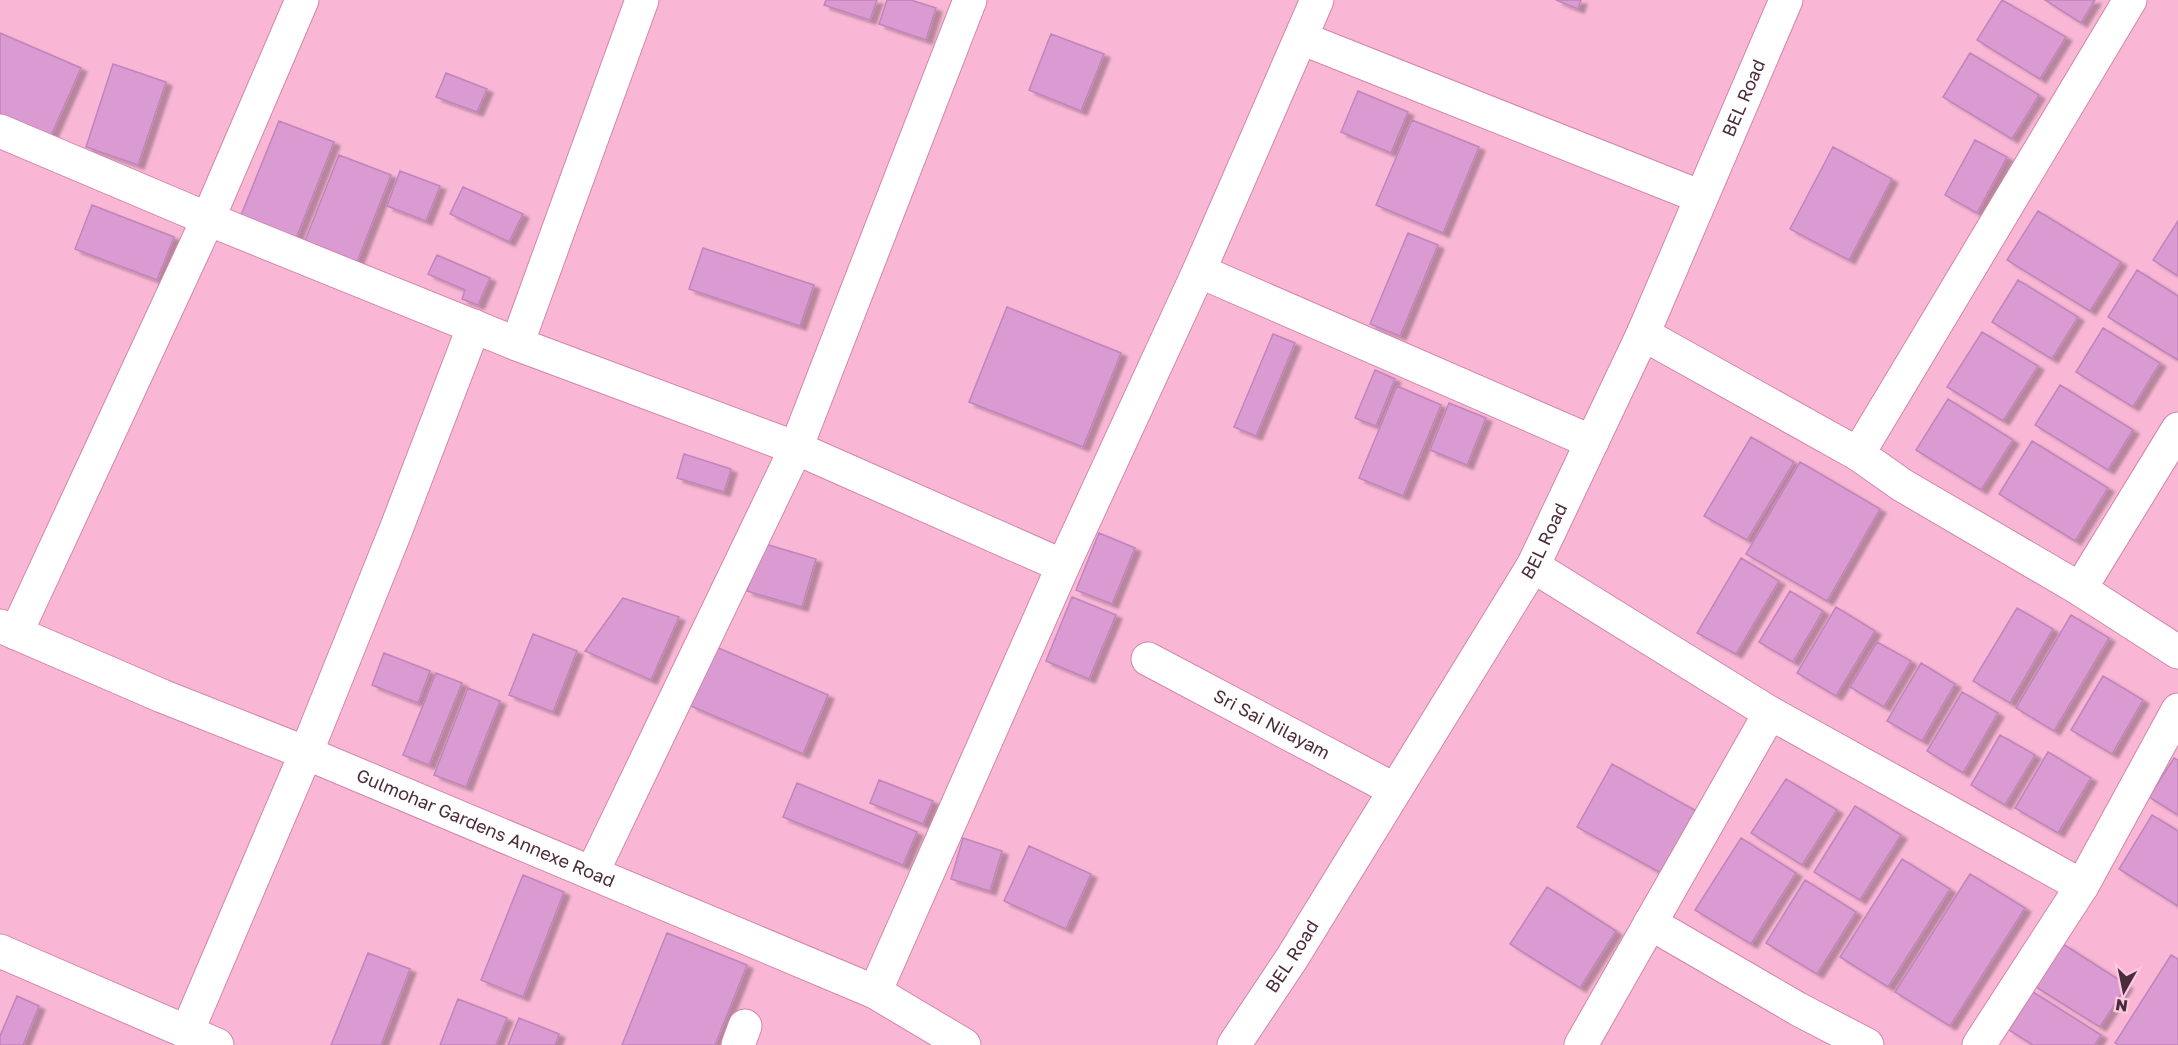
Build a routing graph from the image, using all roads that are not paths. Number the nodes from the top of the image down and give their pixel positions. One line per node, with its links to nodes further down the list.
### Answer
1 (302, 0): 10 (street)
2 (642, 0): 14 (street)
3 (970, 0): 17 (street)
4 (1317, 0): 7 (street)
5 (1785, 0): 9 (street, BEL Road)
6 (2130, 0): 18 (street)
7 (1301, 38): 9 (street); 11 (street)
8 (0, 131): 10 (street)
9 (1701, 198): 13 (street, BEL Road)
10 (208, 219): 12 (street); 22 (street)
11 (1199, 271): 16 (street); 19 (street)
12 (474, 326): 14 (street); 27 (street)
13 (1643, 334): 16 (street, BEL Road); 18 (street)
14 (517, 344): 17 (street)
15 (2178, 429): 21 (street)
16 (1592, 442): 20 (street, BEL Road)
17 (796, 448): 19 (street); 29 (street)
18 (1858, 454): 21 (street)
19 (1063, 566): 33 (street)
20 (1533, 566): 26 (street); 28 (street, BEL Road)
21 (2080, 589): 23 (street)
22 (8, 629): 27 (street, Gulmohar Gardens Annexe Road)
23 (2178, 652)
24 (1148, 659): 28 (street, Sri Sai Nilayam)
25 (2178, 710): 30 (street)
26 (1770, 713): 30 (street); 31 (street)
27 (306, 753): 29 (street, Gulmohar Gardens Annexe Road); 34 (street)
28 (1395, 790): 37 (street, BEL Road)
29 (592, 873): 33 (street, Gulmohar Gardens Annexe Road)
30 (2082, 886): 40 (street)
31 (1650, 923): 38 (street); 39 (street)
32 (0, 951): 34 (street)
33 (874, 992): 36 (street, Gulmohar Gardens Annexe Road)
34 (187, 1032): 35 (street)
35 (217, 1045)
36 (964, 1045)
37 (1234, 1045)
38 (1581, 1045)
39 (1867, 1045)
40 (1979, 1045)

